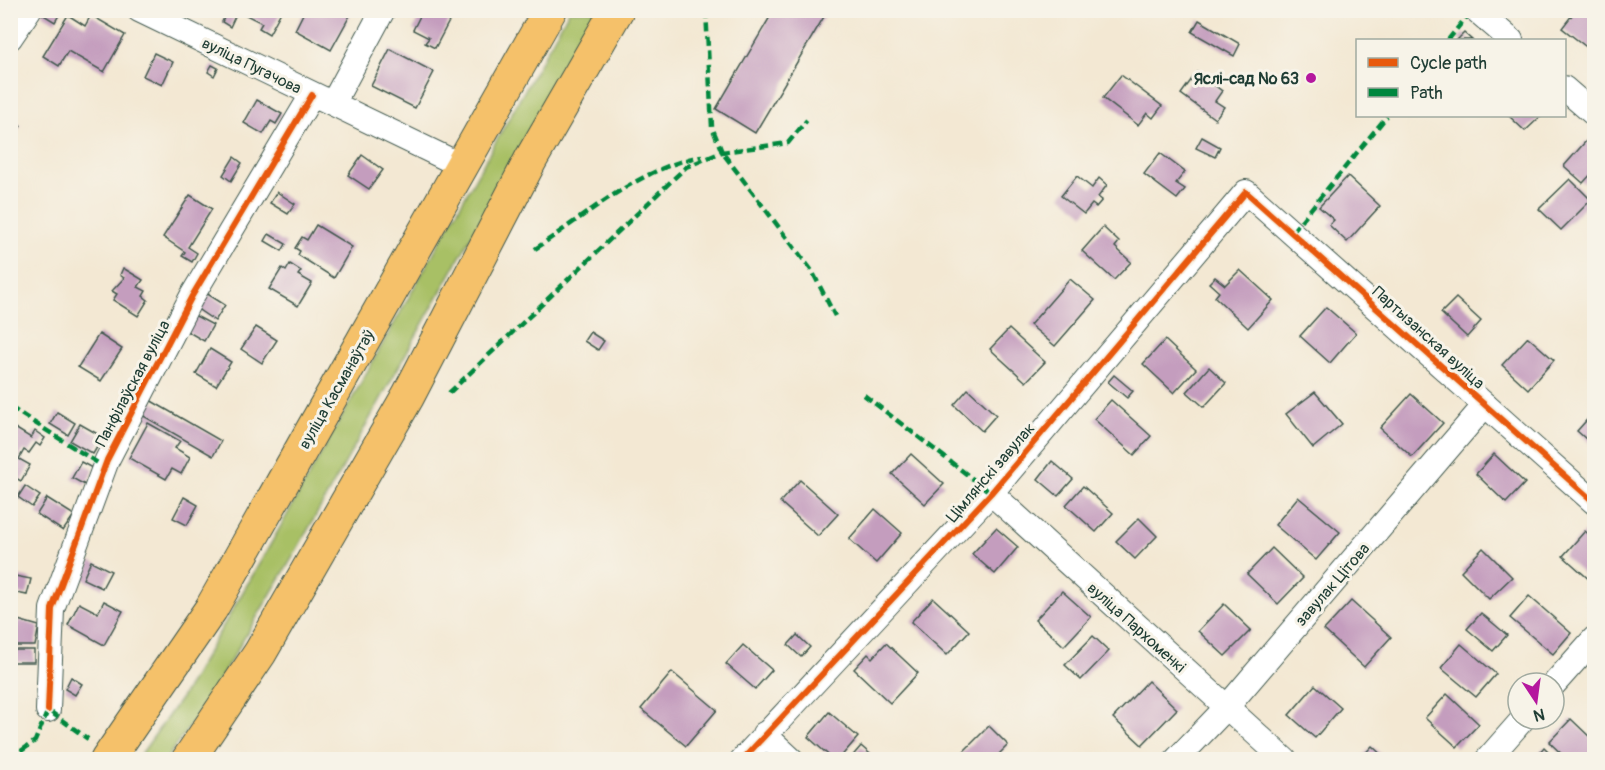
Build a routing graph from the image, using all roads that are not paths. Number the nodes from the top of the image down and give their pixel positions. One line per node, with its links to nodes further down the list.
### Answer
1 (28, 10): 7 (street)
2 (139, 10): 10 (street, вуліца Пугачова)
3 (384, 10): 10 (street, Панфілаўская вуліца)
4 (550, 10): 12 (main road, вуліца Касманаўтаў)
5 (617, 10): 24 (main road)
6 (1476, 10): 8 (street)
7 (10, 38)
8 (1510, 39)
9 (1566, 90): 11 (street)
10 (323, 99): 12 (street, вуліца Пугачова); 20 (street, Панфілаўская вуліца)
11 (1594, 114)
12 (462, 166): 23 (main road, вуліца Касманаўтаў)
13 (1246, 192): 14 (street, Партызанская вуліца); 15 (street, Цімлянскі завулак)
14 (1485, 405): 16 (street, Партызанская вуліца); 19 (street, завулак Цітова)
15 (991, 494): 19 (street, вуліца Пархоменкі); 22 (street, Цімлянскі завулак)
16 (1594, 502)
17 (1594, 639): 18 (street)
18 (1566, 671)
19 (1226, 708): 27 (street, завулак Цітова); 28 (street, вуліца Пархоменкі)
20 (48, 710)
21 (1512, 731): 29 (street)
22 (764, 734): 25 (street, Цімлянскі завулак); 26 (street)
23 (107, 759)
24 (188, 759)
25 (742, 759)
26 (792, 759)
27 (1176, 759)
28 (1285, 759)
29 (1486, 759)

